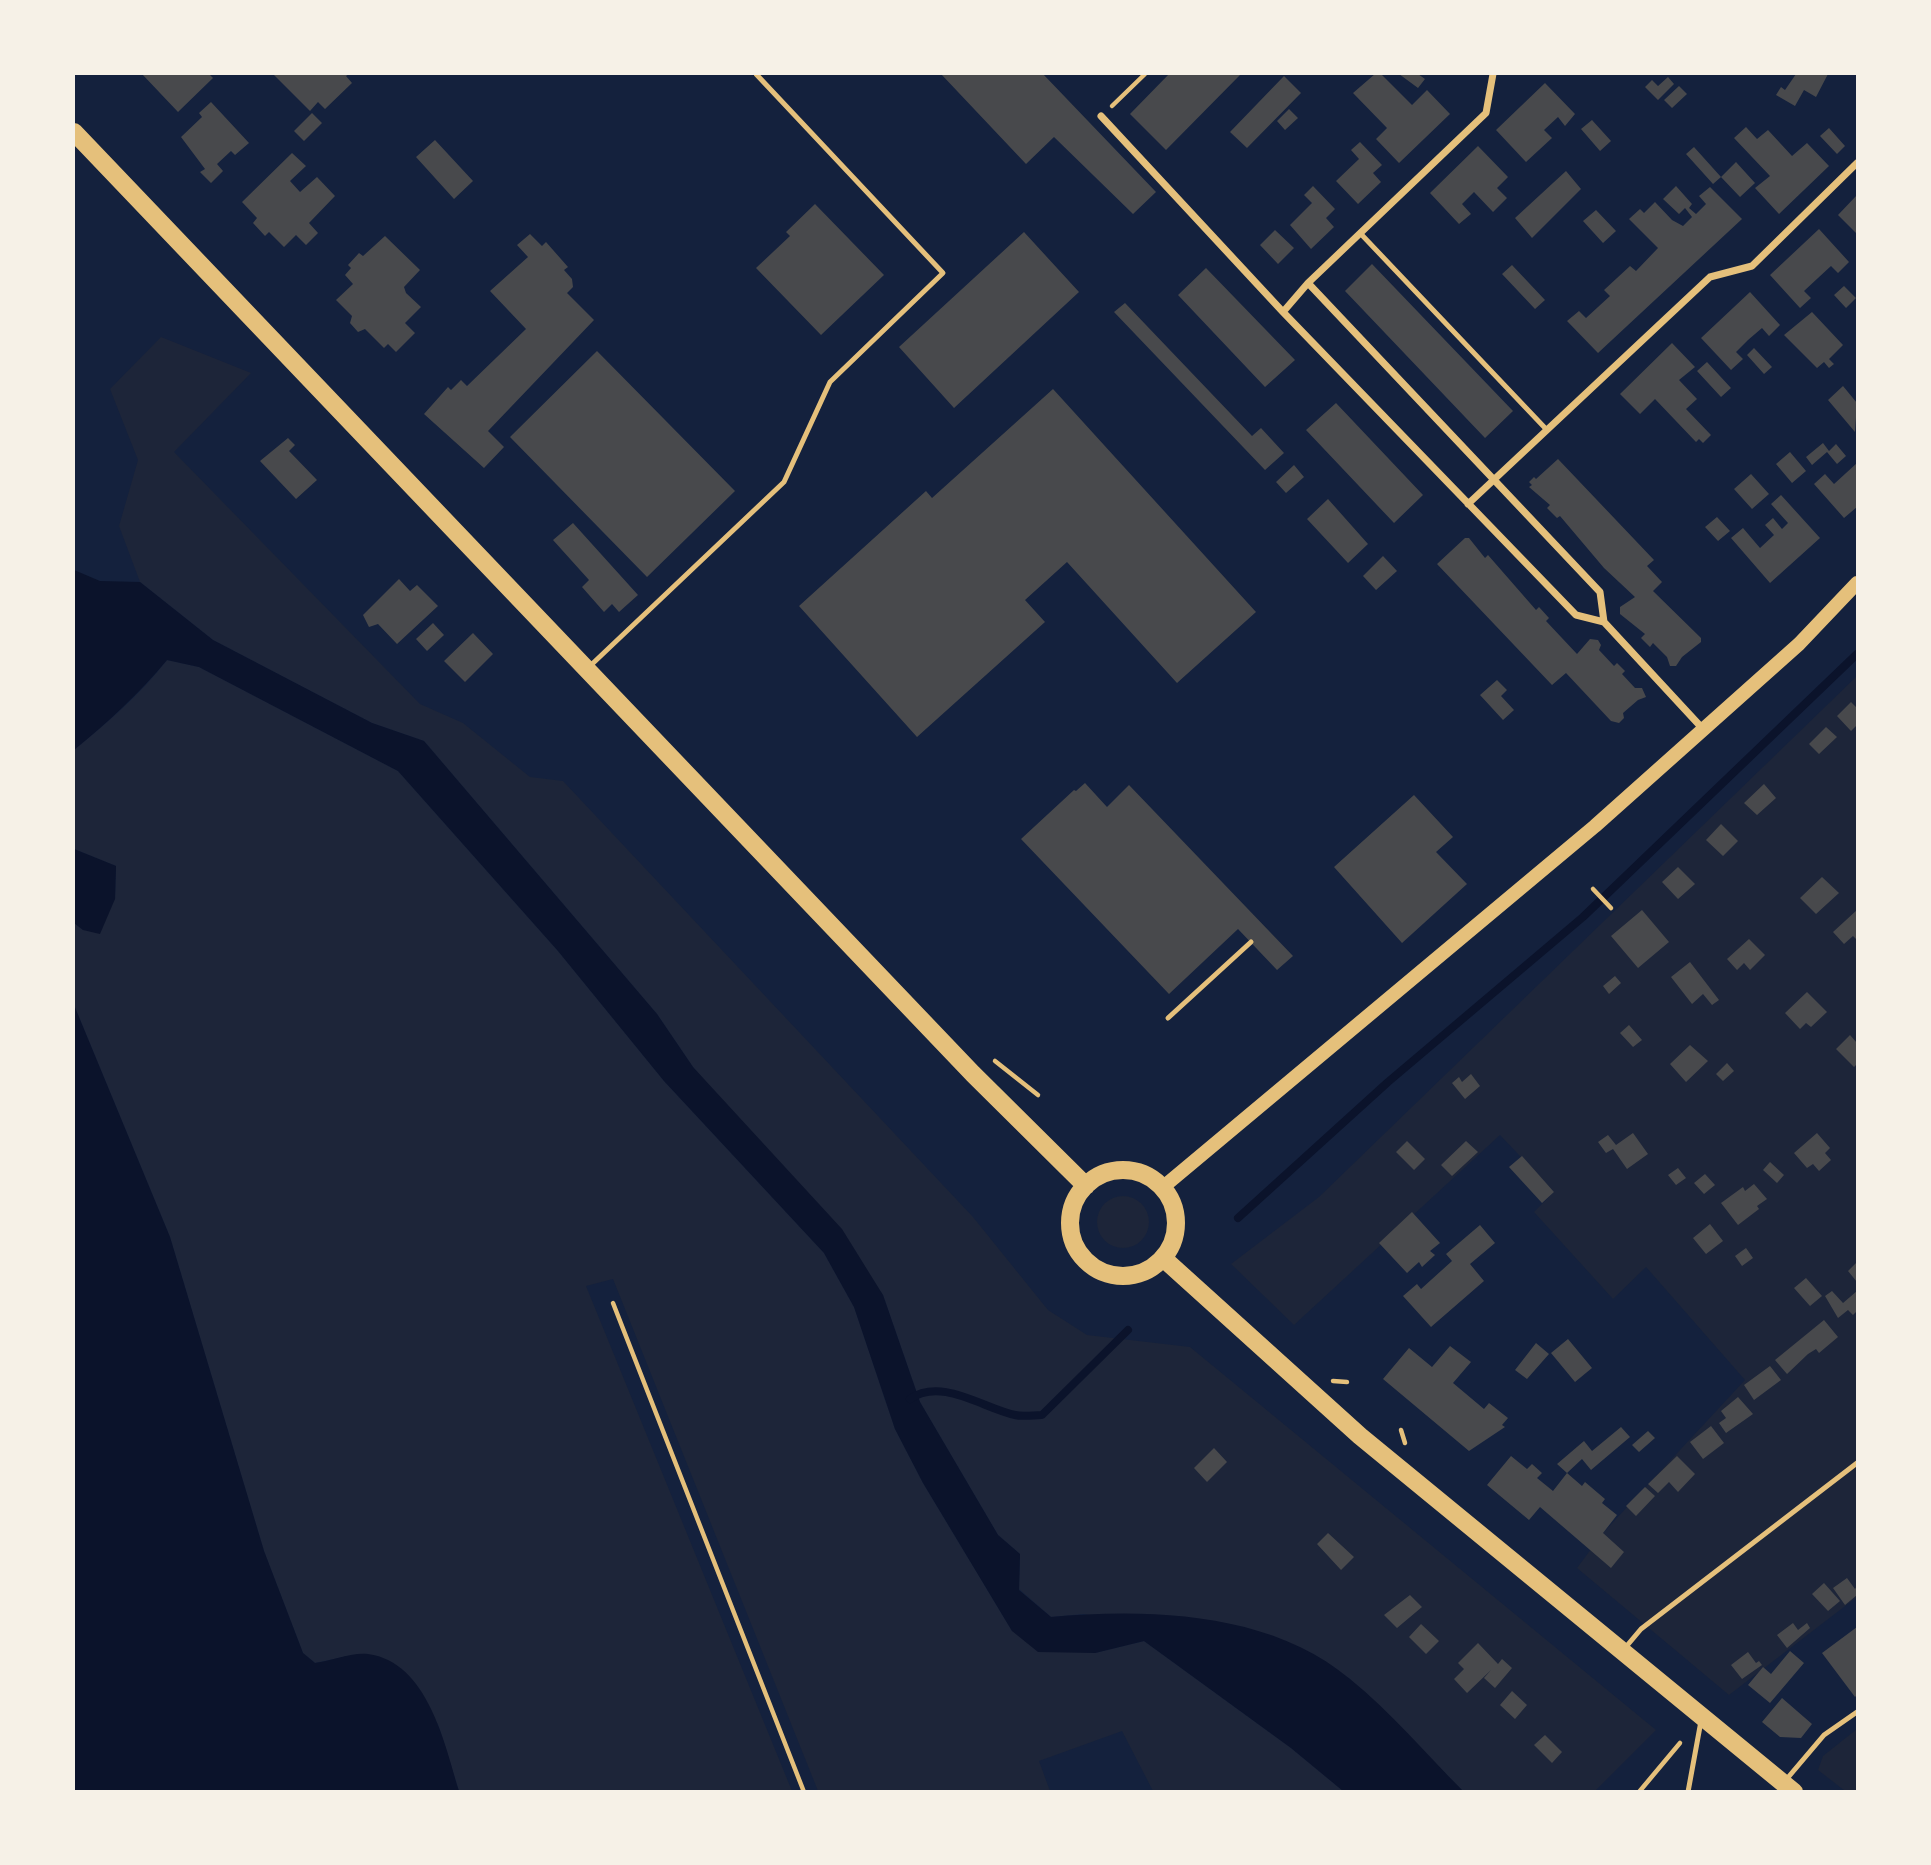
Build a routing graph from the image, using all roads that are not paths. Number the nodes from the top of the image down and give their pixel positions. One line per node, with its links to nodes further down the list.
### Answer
1 (756, 74): 14 (lane)
2 (1493, 74): 6 (street)
3 (1101, 117): 8 (street)
4 (74, 132): 14 (main road)
5 (1857, 163): 9 (street)
6 (1360, 233): 7 (street); 9 (lane)
7 (1308, 284): 8 (street); 10 (street)
8 (1283, 312): 11 (street)
9 (1546, 429): 10 (street)
10 (1493, 480): 11 (street); 13 (street)
11 (1468, 505): 13 (street)
12 (1857, 583): 15 (main road)
13 (1604, 622): 15 (street)
14 (586, 669): 18 (main road)
15 (1704, 730): 19 (main road)
16 (1251, 942): 17 (lane)
17 (1168, 1018)
18 (1086, 1186): 19 (main road); 20 (main road)
19 (1162, 1188): 20 (main road)
20 (1163, 1258): 22 (main road)
21 (1857, 1463): 22 (lane)
22 (1622, 1653): 24 (main road)
23 (1857, 1712): 25 (lane)
24 (1701, 1718): 25 (main road); 26 (lane)
25 (1788, 1787)
26 (1688, 1791)

